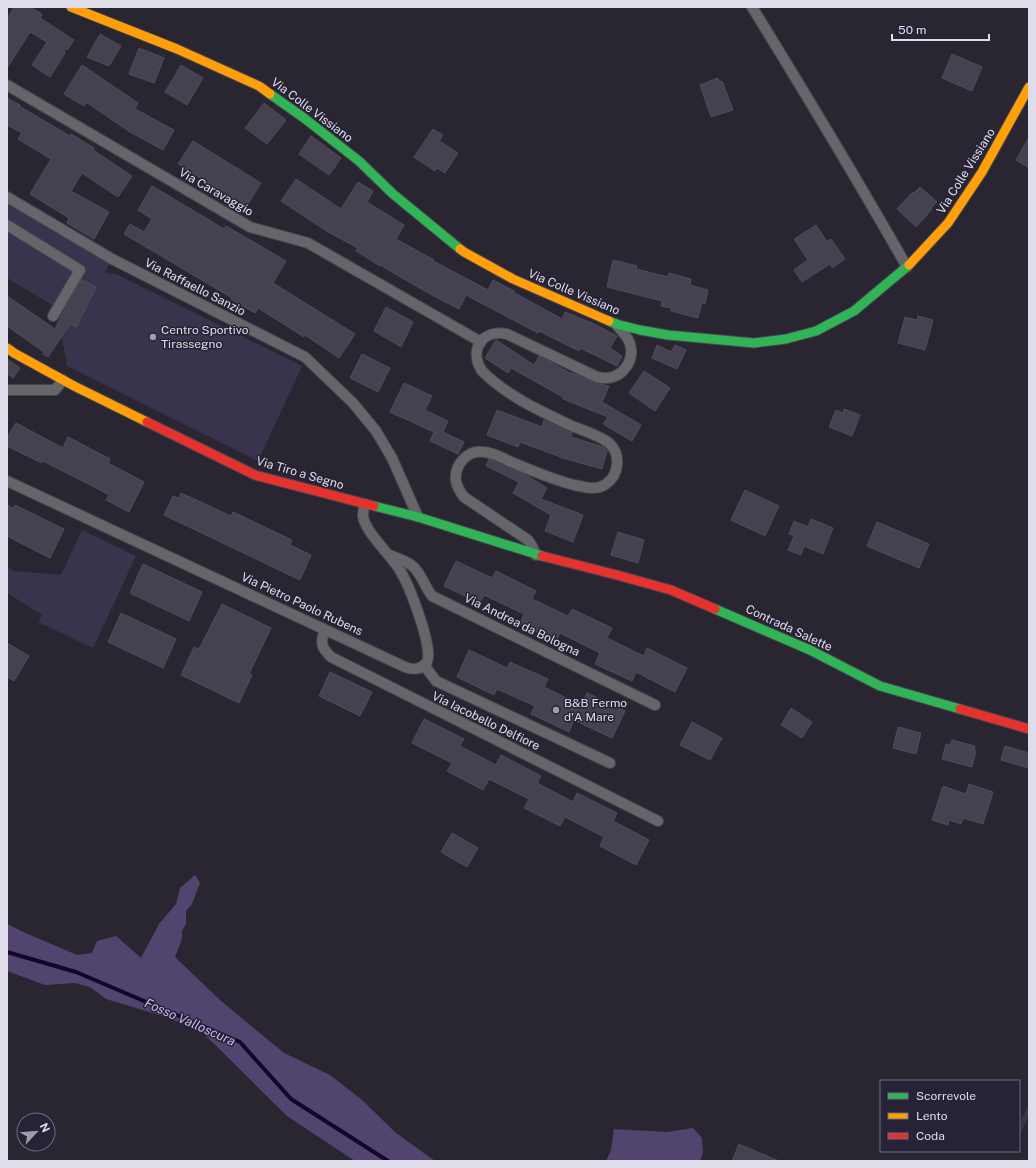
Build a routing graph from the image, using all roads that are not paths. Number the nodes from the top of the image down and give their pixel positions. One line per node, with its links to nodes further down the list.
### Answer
1 (72, 7): 9 (street, Via Colle Vissiano)
2 (752, 7): 7 (street)
3 (7, 85): 10 (street, Via Caravaggio)
4 (1029, 87): 7 (street, Via Colle Vissiano)
5 (7, 198): 16 (street, Via Raffaello Sanzio)
6 (7, 226): 8 (street)
7 (907, 267): 9 (street, Via Colle Vissiano)
8 (53, 316)
9 (616, 324): 10 (street)
10 (481, 342): 18 (street)
11 (7, 348): 12 (street, Via Tiro a Segno)
12 (63, 380): 13 (street); 15 (street, Via Tiro a Segno)
13 (7, 390)
14 (7, 481): 19 (street, Via Pietro Paolo Rubens)
15 (365, 504): 16 (street, Via Tiro a Segno); 17 (street)
16 (418, 517): 18 (street, Via Tiro a Segno)
17 (389, 555): 20 (street); 21 (street, Via Andrea da Bologna)
18 (536, 555): 22 (street, Contrada Salette)
19 (325, 630): 20 (street, Via Pietro Paolo Rubens); 24 (street, Via Iacobello Delfiore)
20 (424, 666): 23 (street)
21 (655, 706)
22 (1029, 729)
23 (610, 762)
24 (658, 821)

